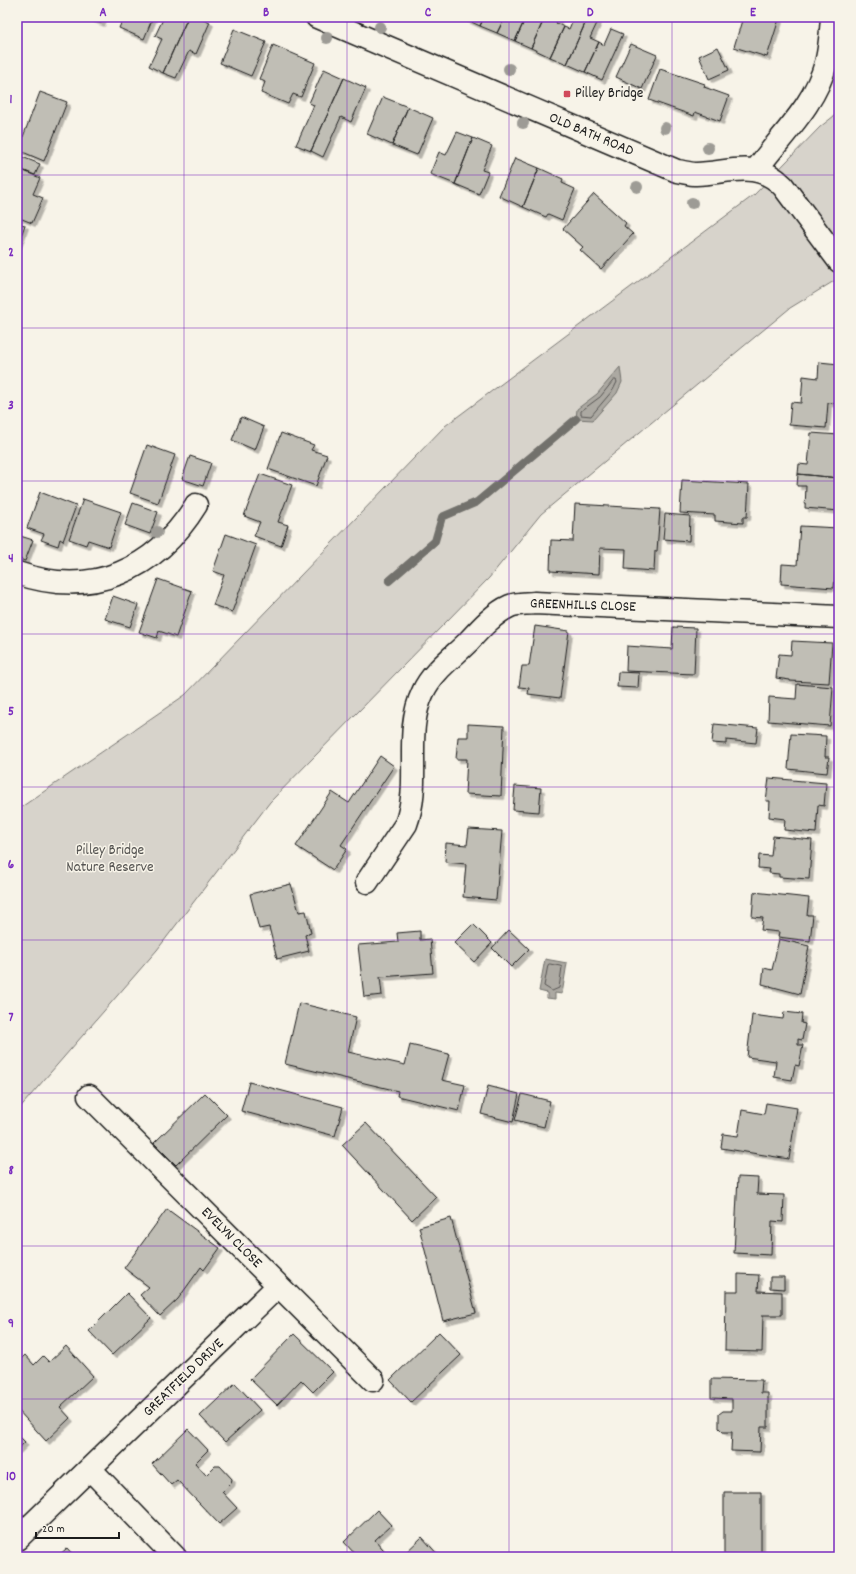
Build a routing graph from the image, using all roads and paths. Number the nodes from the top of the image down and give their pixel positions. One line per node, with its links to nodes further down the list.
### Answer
1 (317, 17): 3 (street, OLD BATH ROAD)
2 (832, 17): 3 (street)
3 (756, 170): 4 (street, OLD BATH ROAD)
4 (833, 252)
5 (196, 505): 6 (street)
6 (17, 573)
7 (839, 617): 8 (street, GREENHILLS CLOSE)
8 (367, 882)
9 (89, 1096): 10 (street, EVELYN CLOSE)
10 (278, 1286): 11 (street, EVELYN CLOSE); 12 (street, GREATFIELD DRIVE)
11 (374, 1380)
12 (90, 1469): 13 (street, GREATFIELD DRIVE); 14 (street)
13 (17, 1539)
14 (175, 1557)

